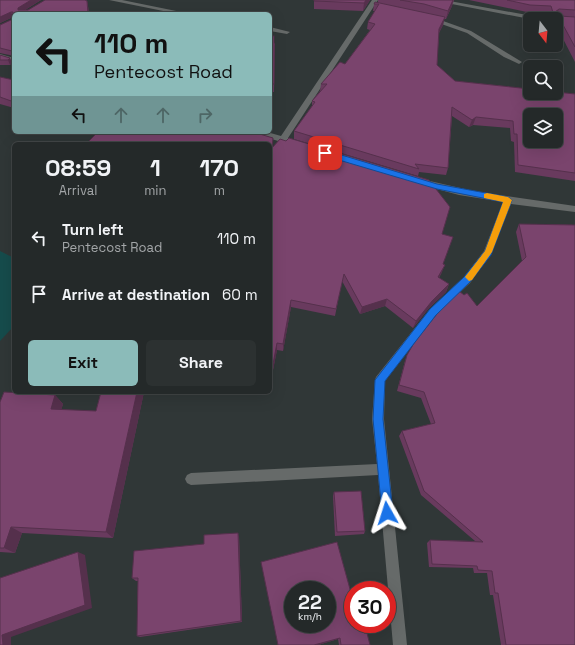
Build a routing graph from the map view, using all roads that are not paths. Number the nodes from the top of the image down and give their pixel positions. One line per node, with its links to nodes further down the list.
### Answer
1 (112, 0): 5 (street)
2 (434, 0): 6 (street)
3 (373, 3): 4 (street); 14 (street)
4 (379, 8)
5 (177, 12)
6 (523, 16)
7 (424, 17): 12 (street)
8 (272, 29): 9 (street)
9 (287, 32)
10 (0, 56): 11 (street)
11 (12, 59)
12 (519, 62)
13 (265, 134): 14 (street)
14 (283, 139): 15 (street)
15 (304, 146)
16 (414, 180): 17 (street)
17 (508, 200): 18 (street); 19 (street)
18 (575, 209)
19 (383, 469): 20 (street); 21 (street)
20 (191, 479)
21 (400, 645)

